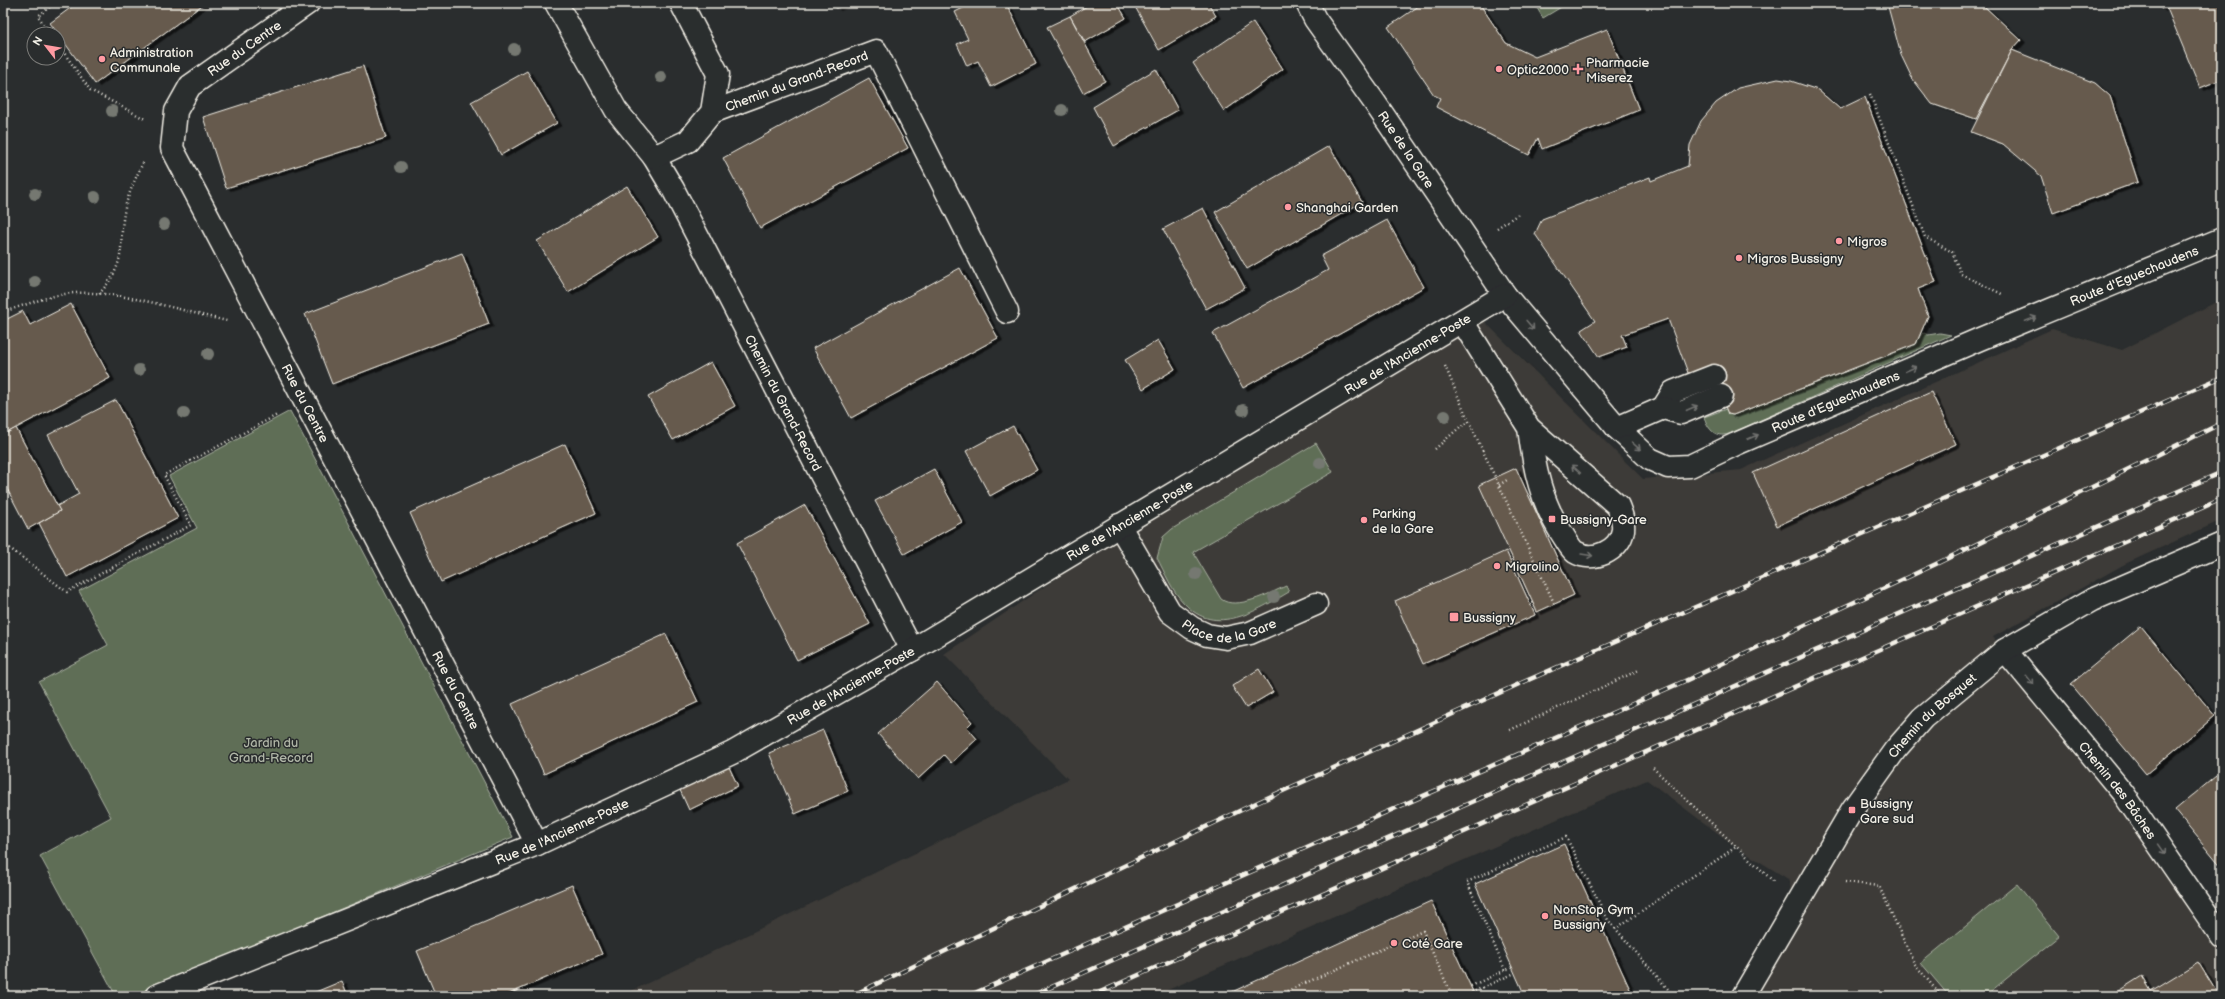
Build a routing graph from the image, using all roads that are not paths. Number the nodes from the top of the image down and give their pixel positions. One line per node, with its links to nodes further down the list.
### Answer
1 (308, 3): 21 (street, Rue du Centre)
2 (556, 3): 6 (street, Chemin du Grand-Record)
3 (681, 3): 5 (street, Chemin du Grand-Record)
4 (1307, 3): 8 (street, Rue de la Gare)
5 (712, 112): 6 (street, Chemin du Grand-Record); 9 (street, Chemin du Grand-Record)
6 (654, 157): 19 (street, Chemin du Grand-Record)
7 (2222, 239): 15 (street, Route d'Eguechaudens, one-way to 7)
8 (1505, 295): 10 (street, Rue de l'Ancienne-Poste); 15 (street, Route d'Eguechaudens, one-way to 15)
9 (1008, 312)
10 (1462, 321): 14 (street); 16 (street, Rue de l'Ancienne-Poste)
11 (1714, 376): 13 (street)
12 (1721, 396): 13 (street, one-way to 12)
13 (1663, 408): 15 (street)
14 (1529, 428): 14 (street, one-way to 14)
15 (1617, 428)
16 (1119, 525): 18 (street, Place de la Gare); 19 (street, Rue de l'Ancienne-Poste)
17 (2222, 544): 20 (street, Chemin du Bosquet)
18 (1316, 604)
19 (912, 650): 21 (street, Rue de l'Ancienne-Poste)
20 (2005, 650): 22 (street, Chemin des Bâches, one-way to 22); 24 (street, Chemin du Bosquet)
21 (537, 844): 23 (street, Rue de l'Ancienne-Poste)
22 (2222, 937)
23 (156, 996)
24 (1743, 996)

